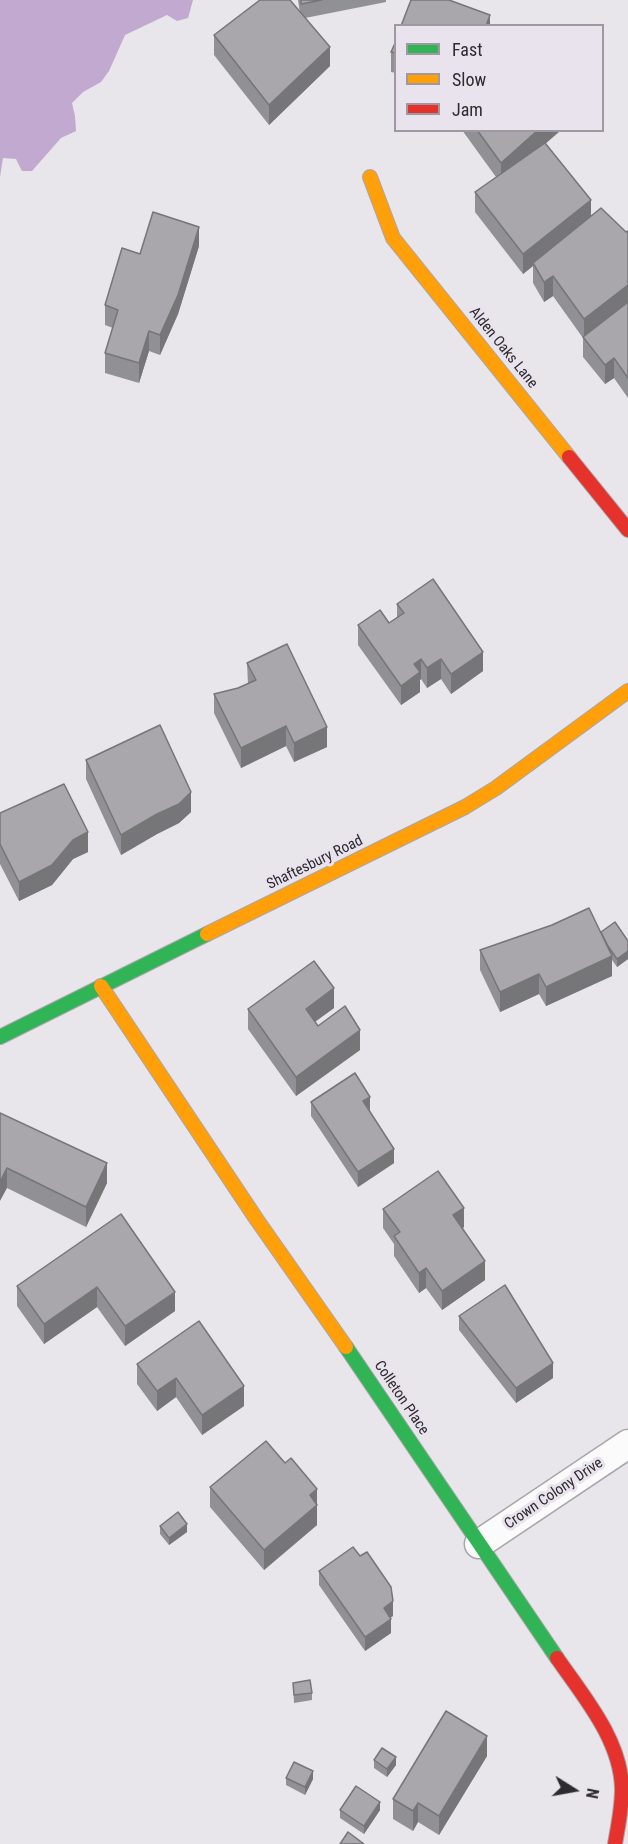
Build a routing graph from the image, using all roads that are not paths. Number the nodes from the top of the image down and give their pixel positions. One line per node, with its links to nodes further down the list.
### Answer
1 (370, 177): 2 (street, Alden Oaks Lane)
2 (628, 530)
3 (628, 691): 4 (street, Shaftesbury Road)
4 (101, 986): 5 (street, Shaftesbury Road); 7 (street, Colleton Place)
5 (0, 1036)
6 (628, 1444): 7 (street, Crown Colony Drive)
7 (479, 1544): 8 (street, Colleton Place)
8 (615, 1844)

